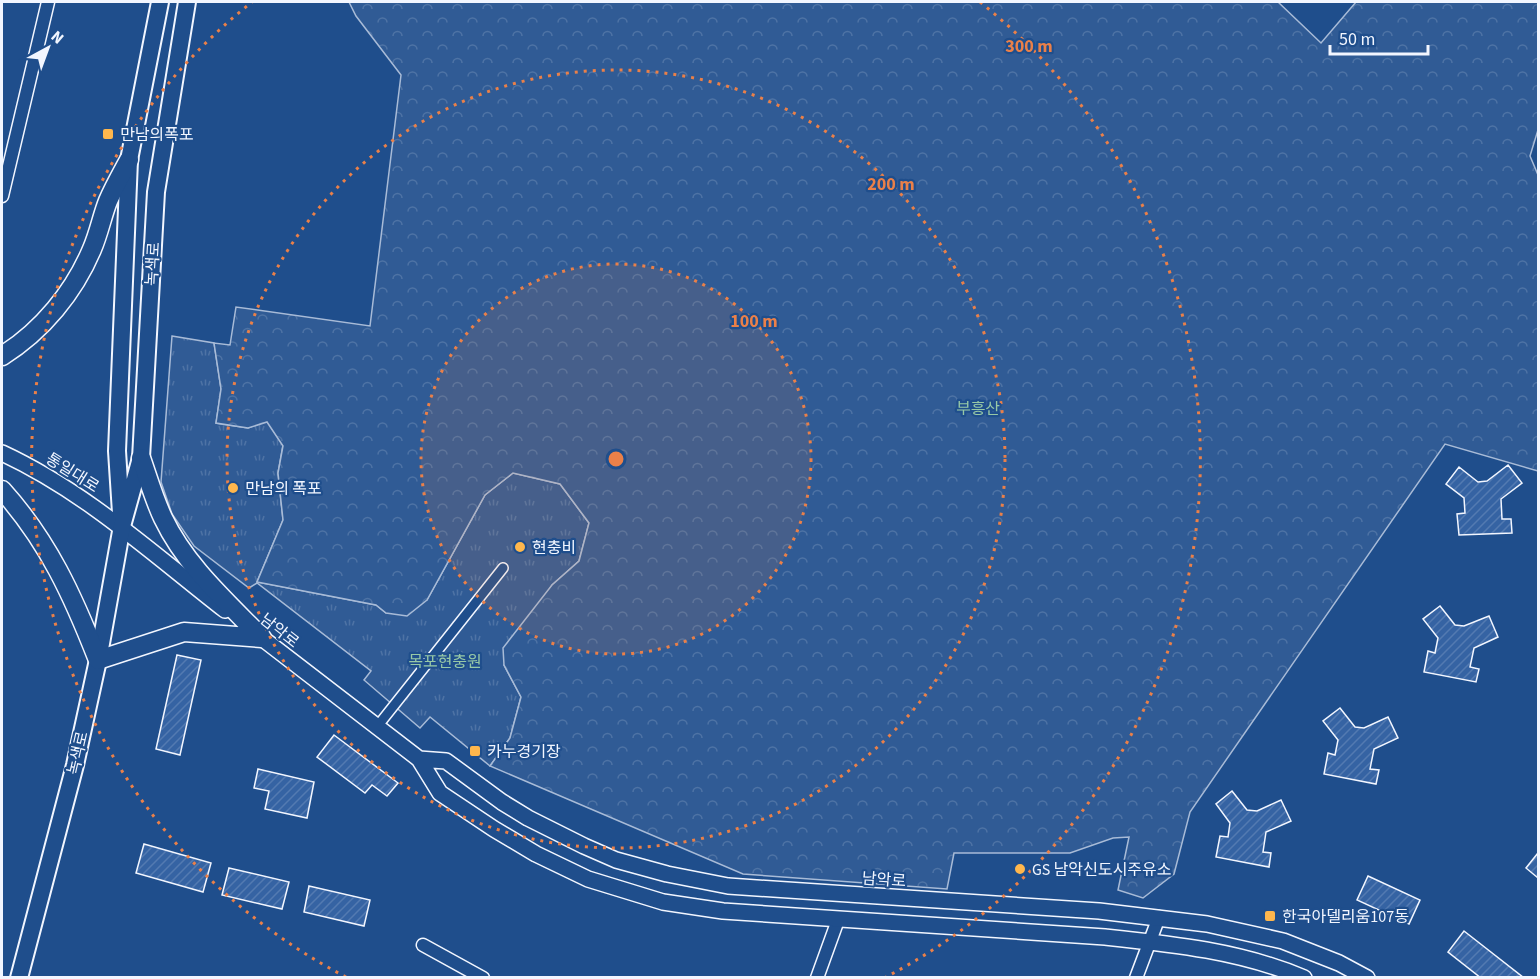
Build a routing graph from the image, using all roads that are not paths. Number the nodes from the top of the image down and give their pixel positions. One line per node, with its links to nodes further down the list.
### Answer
1 (48, 2): 5 (street)
2 (160, 2): 4 (main road, 녹색로)
3 (187, 2): 8 (main road, 녹색로)
4 (129, 160): 6 (main road); 10 (main road, 녹색로)
5 (2, 196)
6 (2, 356)
7 (2, 453): 10 (street, 통일대로)
8 (141, 458): 10 (main road, 녹색로); 12 (main road)
9 (2, 490): 13 (main road)
10 (122, 526): 12 (street, 남악로); 13 (main road, 녹색로)
11 (503, 568): 14 (street)
12 (262, 638): 13 (main road); 14 (street, 남악로)
13 (98, 660): 20 (main road, 녹색로)
14 (376, 728): 15 (street, 남악로)
15 (419, 759): 16 (street, 남악로); 17 (street, 남악로)
16 (1159, 917): 18 (street); 25 (street, 남악로)
17 (838, 920): 18 (street, 남악로); 22 (street)
18 (1149, 941): 23 (street); 24 (street, 남악로)
19 (423, 945): 21 (street)
20 (18, 978)
21 (483, 978)
22 (817, 978)
23 (1136, 978)
24 (1304, 978)
25 (1367, 978)

